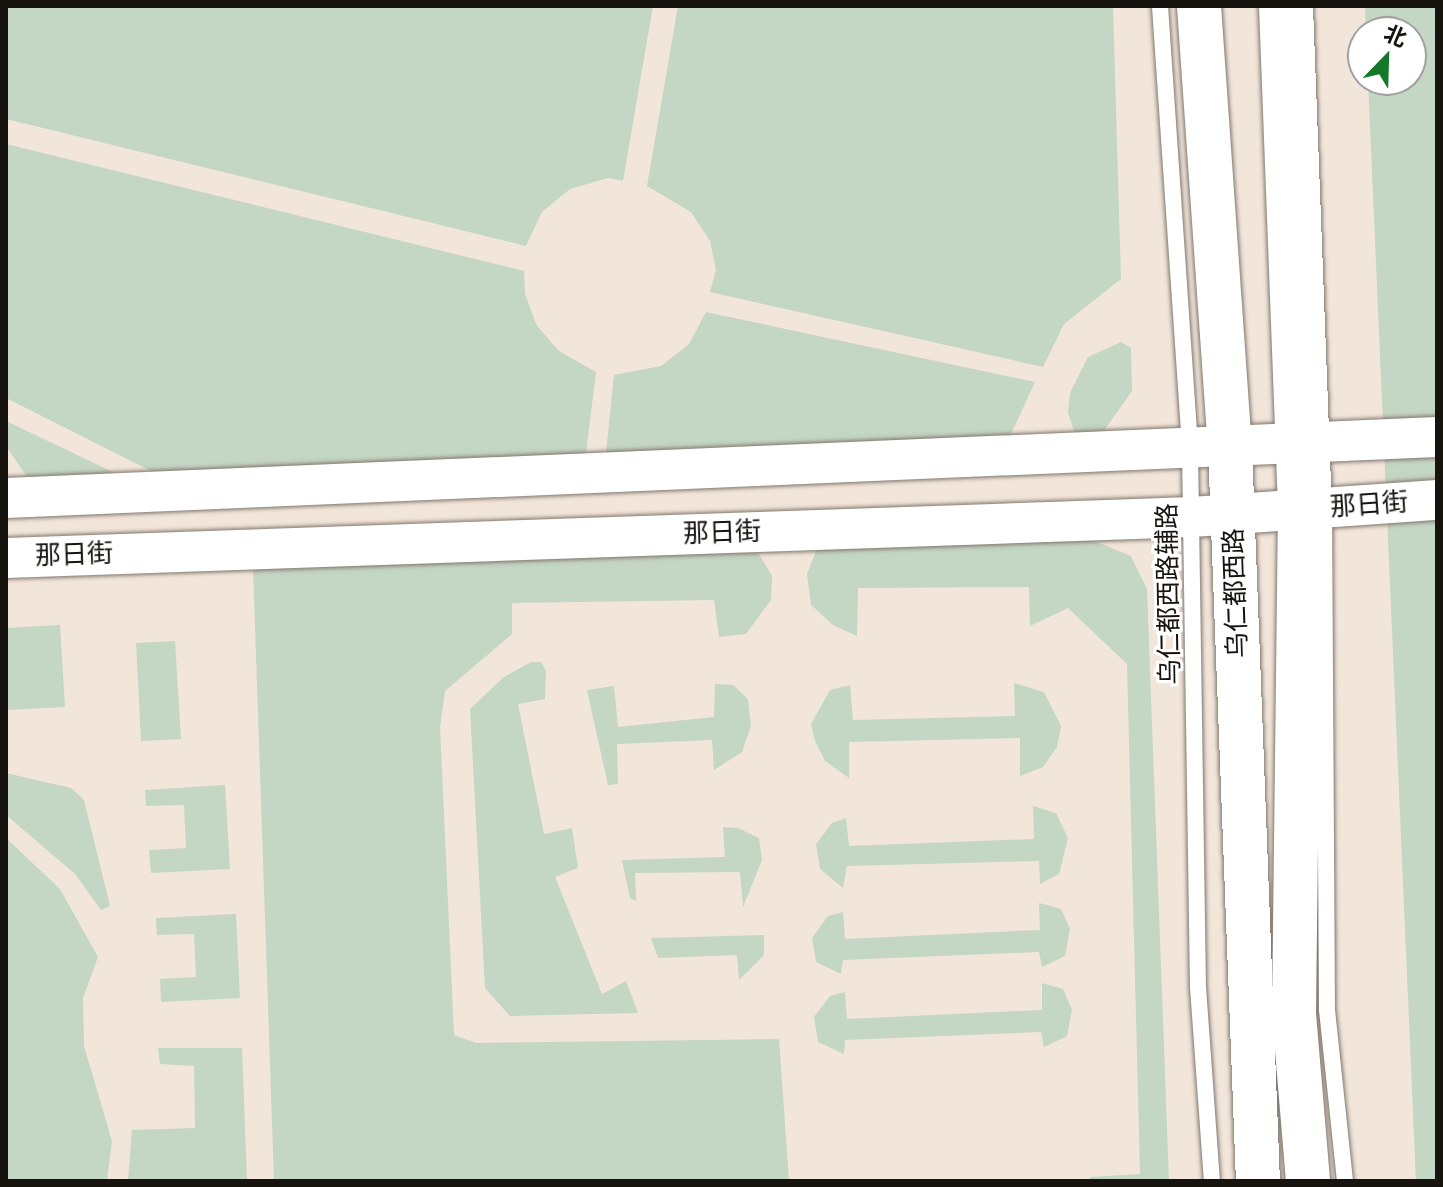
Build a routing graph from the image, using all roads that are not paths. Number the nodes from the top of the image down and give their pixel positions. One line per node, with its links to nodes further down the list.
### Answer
1 (1160, 6): 7 (lane)
2 (1199, 6): 7 (main road, 乌仁都西路)
3 (1281, 6): 6 (main road)
4 (1305, 6): 6 (lane)
5 (1437, 437): 6 (street)
6 (1309, 443): 7 (street); 10 (main road)
7 (1210, 448): 8 (street); 11 (main road, 乌仁都西路)
8 (6, 498)
9 (1437, 500): 10 (street, 那日街)
10 (1312, 508): 11 (street, 那日街); 15 (main road); 16 (lane)
11 (1212, 514): 12 (street, 那日街); 13 (lane, 乌仁都西路辅路); 14 (main road, 乌仁都西路)
12 (6, 558)
13 (1212, 1181)
14 (1258, 1181)
15 (1308, 1181)
16 (1345, 1181)

